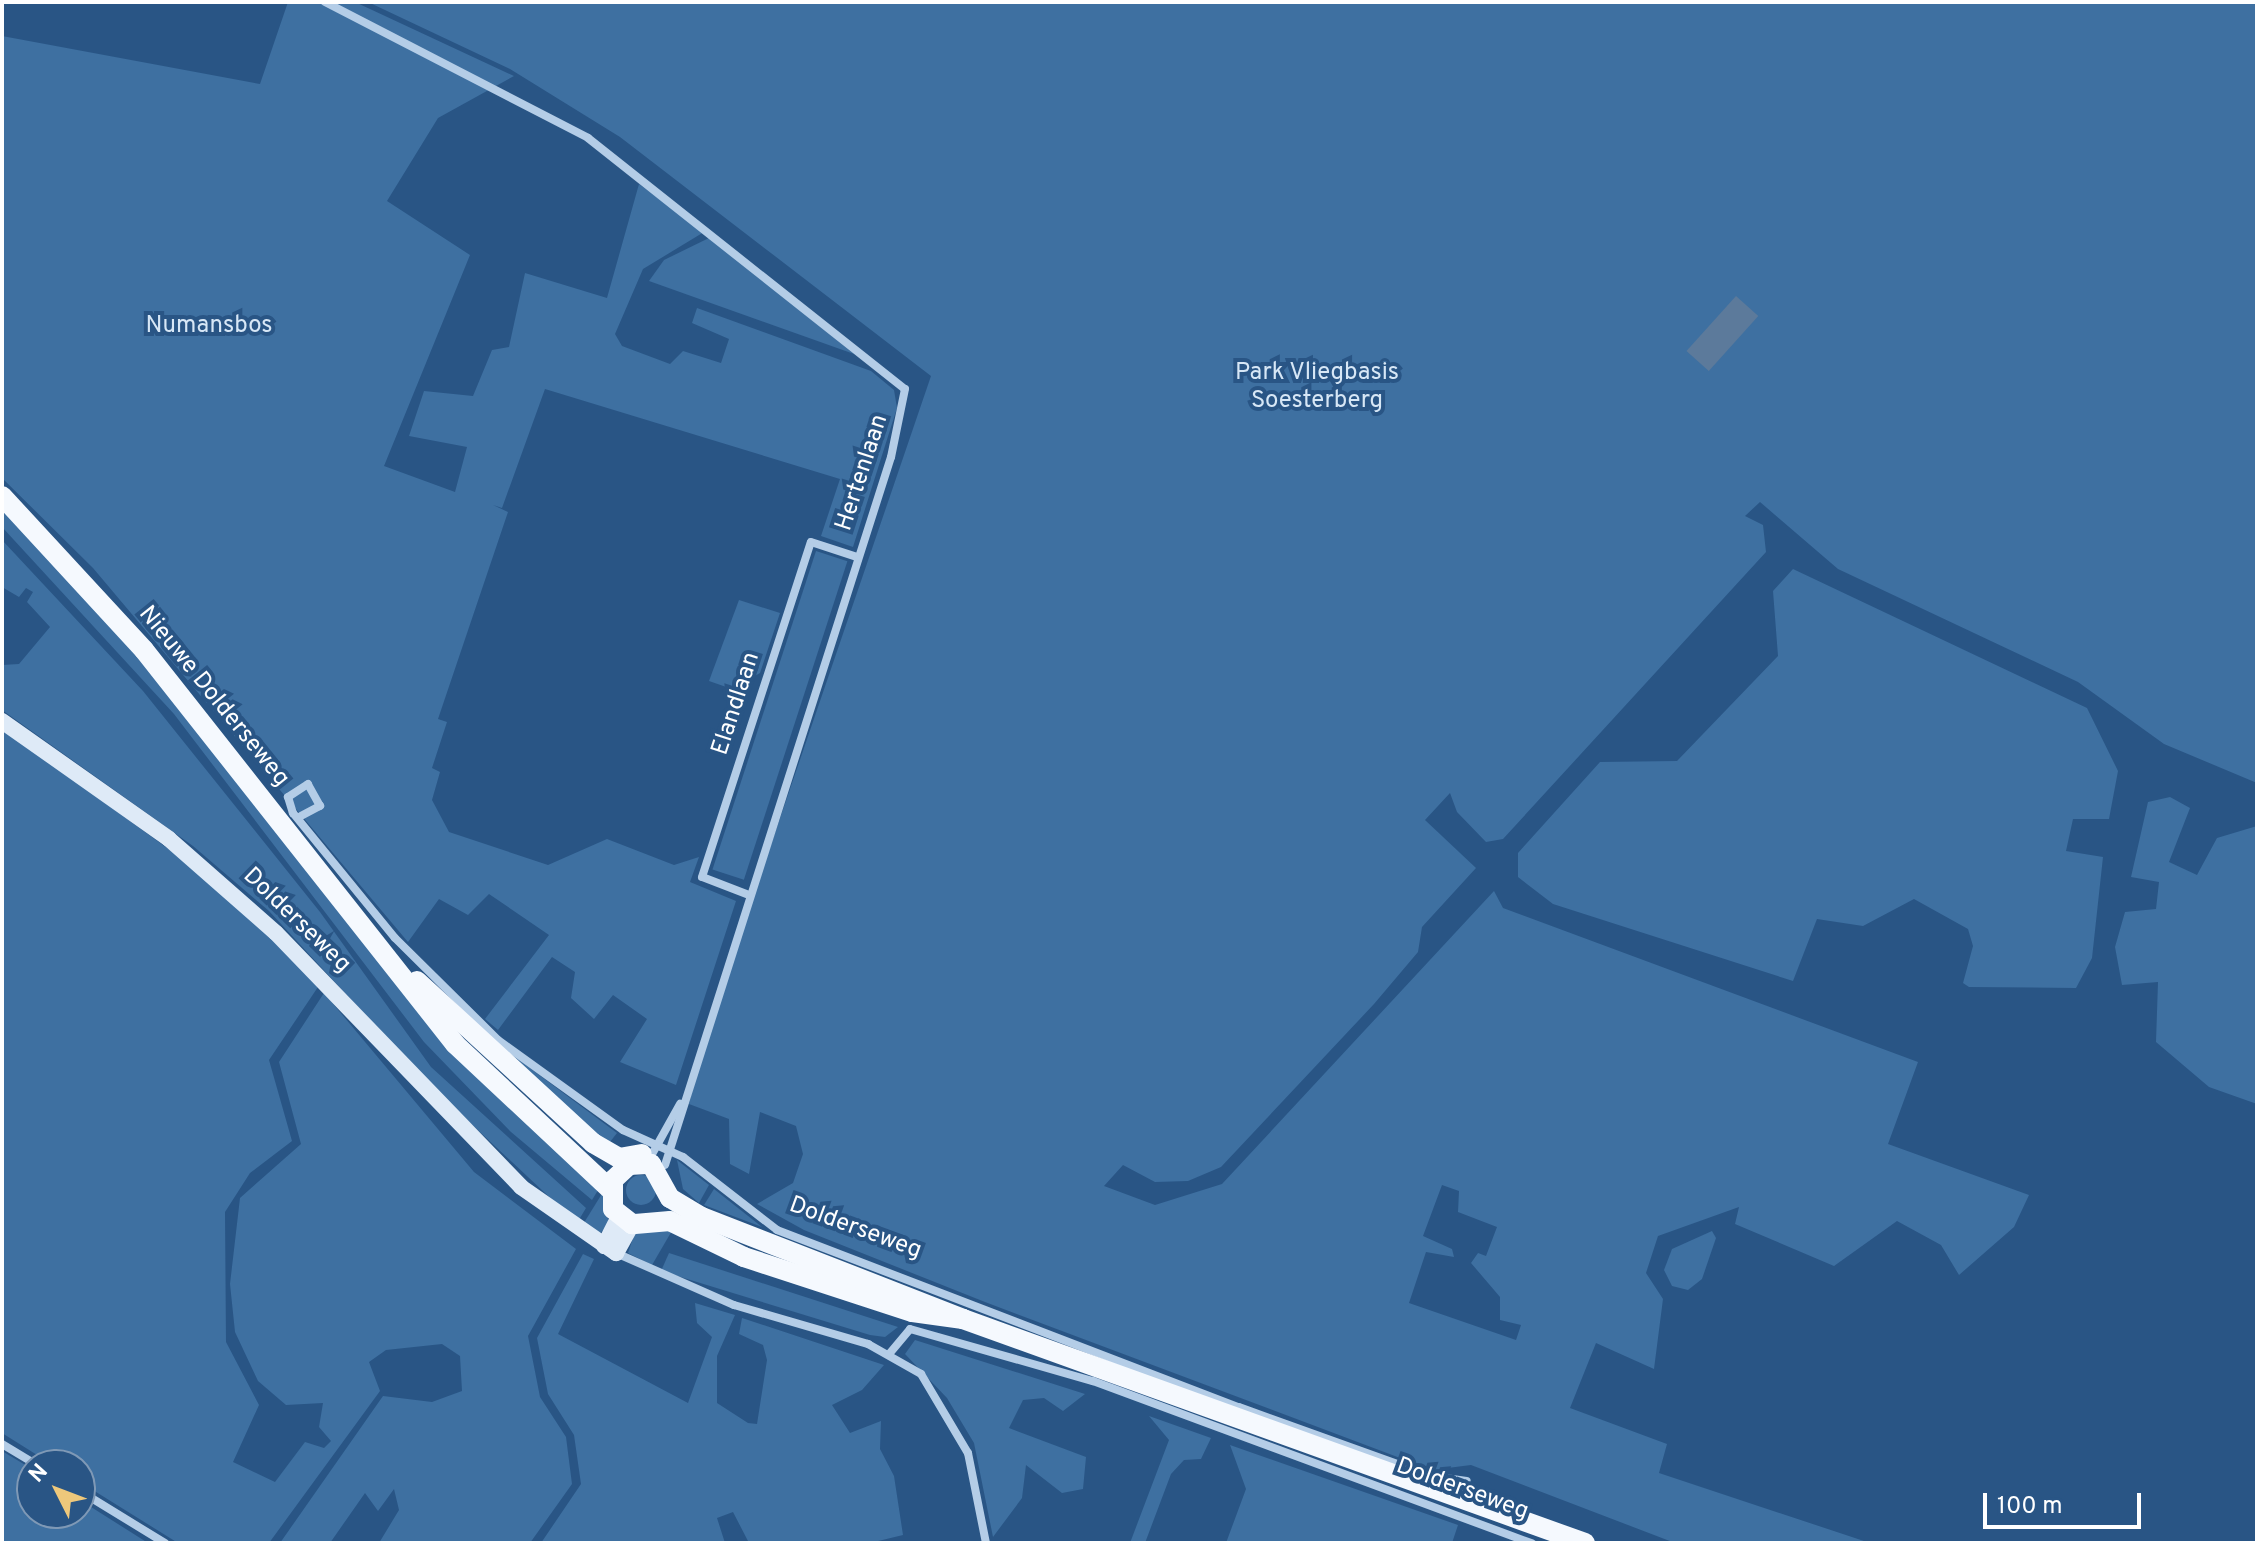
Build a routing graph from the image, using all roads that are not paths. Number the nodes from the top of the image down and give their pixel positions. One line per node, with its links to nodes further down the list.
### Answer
1 (325, 2): 3 (street, Hertenlaan)
2 (2, 496): 7 (main road, Nieuwe Dolderseweg)
3 (857, 557): 6 (street, Hertenlaan); 6 (street, Elandlaan)
4 (2, 721): 12 (main road, Dolderseweg)
5 (299, 817): 5 (street); 8 (street, Dolderseweg)
6 (749, 895): 8 (street, Hertenlaan)
7 (374, 940): 8 (main road, Nieuwe Dolderseweg); 9 (main road, Nieuwe Dolderseweg)
8 (653, 1155): 9 (main road); 10 (main road); 15 (street, Dolderseweg)
9 (612, 1184): 11 (main road)
10 (671, 1195): 11 (main road); 13 (main road, Dolderseweg)
11 (636, 1220): 12 (main road); 13 (main road, Dolderseweg)
12 (610, 1250): 14 (street, Dolderseweg)
13 (963, 1319): 20 (main road, Dolderseweg)
14 (890, 1353): 18 (street); 19 (street, Dolderseweg)
15 (1467, 1481)
16 (96, 1501): 17 (street)
17 (165, 1543)
18 (986, 1543)
19 (1532, 1543)
20 (1585, 1543)

